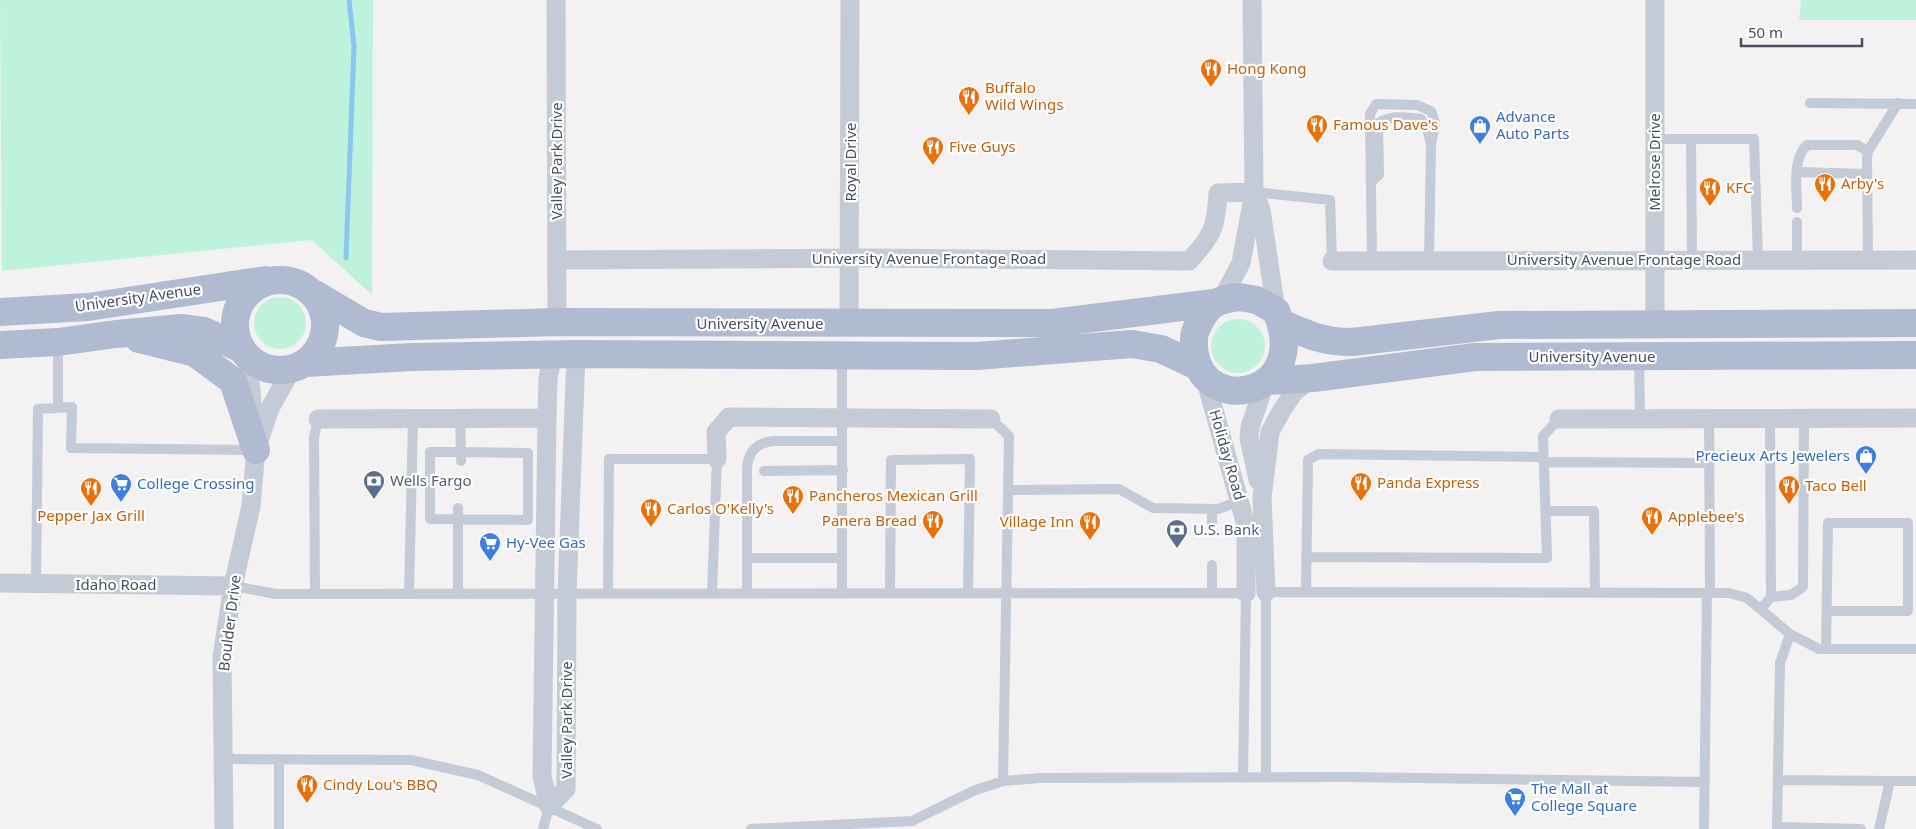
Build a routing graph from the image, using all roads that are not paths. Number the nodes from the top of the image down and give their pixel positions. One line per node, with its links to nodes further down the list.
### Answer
1 (556, 0): 20 (street, Valley Park Drive)
2 (850, 0): 18 (street, Royal Drive)
3 (1252, 0): 15 (street)
4 (1655, 0): 8 (street, Melrose Drive)
5 (1810, 103): 6 (lane)
6 (1898, 104): 7 (lane); 11 (lane)
7 (1916, 104)
8 (1655, 139): 9 (lane); 22 (street, Melrose Drive)
9 (1691, 139): 23 (lane); 24 (lane)
10 (1431, 146): 14 (lane); 14 (lane); 19 (lane)
11 (1868, 151): 12 (lane); 13 (lane)
12 (1798, 172): 13 (lane); 16 (lane)
13 (1867, 174): 26 (lane)
14 (1372, 182): 21 (lane)
15 (1254, 192): 18 (street, University Avenue Frontage Road); 28 (lane); 31 (street); 34 (street)
16 (1797, 208)
17 (1797, 222): 25 (lane)
18 (850, 258): 20 (street, University Avenue Frontage Road); 39 (street, Royal Drive)
19 (1429, 259): 21 (street, University Avenue Frontage Road); 22 (street, University Avenue Frontage Road)
20 (557, 260): 35 (street, Valley Park Drive)
21 (1372, 260): 28 (street, University Avenue Frontage Road)
22 (1655, 260): 23 (street, University Avenue Frontage Road); 36 (street, Melrose Drive)
23 (1692, 260): 24 (street, University Avenue Frontage Road)
24 (1758, 260): 25 (street, University Avenue Frontage Road)
25 (1797, 260): 26 (street, University Avenue Frontage Road)
26 (1868, 260): 27 (street, University Avenue Frontage Road)
27 (1916, 260)
28 (1332, 261)
29 (275, 279): 30 (main road); 32 (main road, University Avenue); 44 (main road)
30 (313, 293): 35 (main road, University Avenue); 51 (main road)
31 (1218, 301): 34 (main road); 39 (main road, University Avenue); 52 (main road)
32 (88, 307): 33 (main road, University Avenue); 40 (main road)
33 (0, 312)
34 (1279, 317): 36 (main road); 54 (main road)
35 (557, 322): 38 (main road, University Avenue)
36 (1655, 323): 37 (main road); 49 (main road)
37 (1916, 323)
38 (709, 324): 39 (main road, University Avenue); 46 (main road)
39 (849, 324): 45 (main road)
40 (0, 327)
41 (116, 334): 42 (main road); 44 (main road); 69 (main road)
42 (58, 342): 43 (main road); 55 (lane)
43 (0, 345)
44 (245, 353): 51 (main road); 69 (street, Boulder Drive)
45 (711, 354): 46 (main road, University Avenue); 47 (main road, University Avenue)
46 (564, 355): 51 (main road, University Avenue); 58 (street, Valley Park Drive); 106 (street, Valley Park Drive)
47 (842, 355): 52 (main road, University Avenue); 56 (lane)
48 (1916, 355): 50 (main road, University Avenue)
49 (1517, 357): 50 (main road, University Avenue); 53 (main road, University Avenue)
50 (1639, 358): 66 (lane)
51 (298, 366): 69 (street, Boulder Drive)
52 (1201, 372): 54 (main road); 78 (street, Holiday Road)
53 (1312, 378): 54 (main road, University Avenue); 77 (street, Holiday Road)
54 (1267, 382): 77 (street, Holiday Road)
55 (58, 408): 69 (lane); 91 (lane)
56 (842, 417): 67 (street); 68 (lane); 71 (street)
57 (460, 418): 58 (street); 64 (street); 70 (lane)
58 (547, 418): 105 (street, Valley Park Drive)
59 (1709, 418): 60 (street); 66 (street); 73 (lane)
60 (1770, 418): 61 (street); 111 (lane)
61 (1804, 418): 62 (street); 111 (lane)
62 (1916, 418)
63 (318, 419): 64 (street); 102 (lane)
64 (413, 419): 103 (lane)
65 (1559, 419): 66 (street); 72 (lane)
66 (1640, 419)
67 (991, 420): 76 (lane)
68 (842, 441): 74 (lane); 86 (lane)
69 (256, 450): 92 (street, Boulder Drive)
70 (461, 456): 83 (lane); 84 (lane)
71 (717, 459): 107 (lane); 108 (lane)
72 (1543, 460): 73 (lane); 82 (lane); 88 (lane)
73 (1709, 463): 101 (lane)
74 (842, 470): 75 (lane); 87 (lane)
75 (764, 471)
76 (1008, 490): 81 (lane); 110 (lane)
77 (1262, 498): 95 (street, Holiday Road)
78 (1240, 501): 81 (lane); 100 (street, Holiday Road)
79 (458, 508): 83 (lane)
80 (479, 509): 84 (lane)
81 (1212, 509): 85 (lane)
82 (1547, 511): 88 (lane); 96 (lane)
83 (458, 520): 84 (lane); 104 (lane)
84 (479, 520)
85 (1212, 524)
86 (747, 558): 87 (lane); 97 (lane)
87 (842, 558): 98 (lane)
88 (1306, 558): 93 (lane)
89 (1212, 565): 94 (lane)
90 (0, 583): 91 (street, Idaho Road)
91 (36, 584): 92 (street, Idaho Road)
92 (232, 586): 102 (lane); 117 (street, Boulder Drive)
93 (1306, 591): 95 (lane); 96 (lane)
94 (1212, 592): 100 (lane); 110 (lane)
95 (1266, 592): 100 (lane); 120 (lane)
96 (1596, 592): 101 (lane)
97 (747, 593): 98 (lane); 108 (lane)
98 (842, 593): 99 (lane)
99 (890, 593): 109 (lane); 109 (lane)
100 (1246, 593): 119 (lane)
101 (1709, 593): 112 (lane); 125 (lane)
102 (315, 594): 103 (lane)
103 (409, 594): 104 (lane)
104 (458, 594): 105 (lane)
105 (545, 594): 106 (lane); 126 (street, Valley Park Drive)
106 (567, 594): 107 (lane); 126 (street, Valley Park Drive)
107 (608, 594): 108 (lane)
108 (712, 594)
109 (968, 594): 110 (lane)
110 (1007, 594): 122 (lane)
111 (1772, 598): 112 (lane)
112 (1761, 609): 114 (lane)
113 (1827, 611): 113 (lane); 115 (lane)
114 (1790, 634): 115 (lane); 121 (lane)
115 (1826, 649): 116 (lane)
116 (1916, 649)
117 (224, 759): 118 (lane); 127 (street, Boulder Drive)
118 (279, 759): 126 (lane); 128 (lane)
119 (1243, 778): 120 (lane); 122 (lane)
120 (1266, 778): 125 (lane)
121 (1778, 780): 123 (lane); 133 (lane)
122 (1003, 781): 131 (lane)
123 (1890, 781): 124 (lane); 134 (lane)
124 (1916, 781)
125 (1704, 782): 132 (lane)
126 (549, 806): 129 (lane); 130 (lane)
127 (224, 829)
128 (279, 829)
129 (542, 829)
130 (597, 829)
131 (751, 829)
132 (1704, 829)
133 (1860, 829)
134 (1880, 829)

